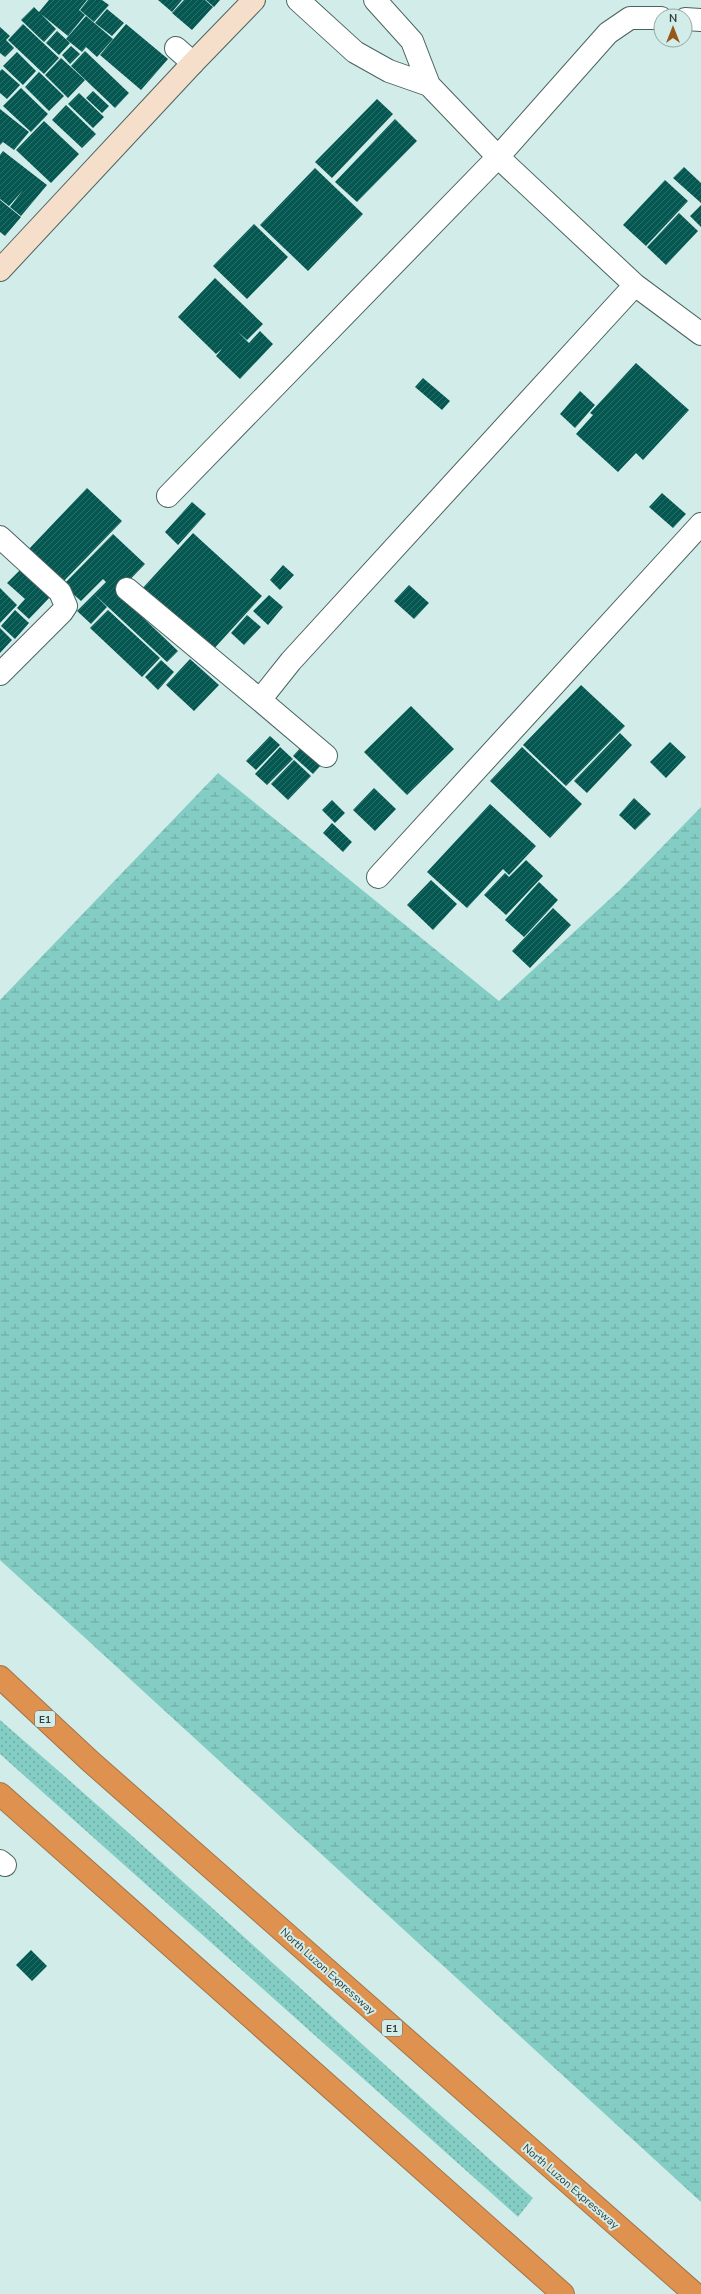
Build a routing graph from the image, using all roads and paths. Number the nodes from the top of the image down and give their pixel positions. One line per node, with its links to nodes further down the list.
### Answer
1 (254, 0): 6 (main road)
2 (298, 0): 7 (street)
3 (375, 0): 7 (street)
4 (653, 18): 8 (street)
5 (176, 48): 6 (street)
6 (193, 63): 9 (main road)
7 (429, 85): 8 (street)
8 (498, 158): 10 (street); 12 (street)
9 (0, 270)
10 (635, 285): 11 (street); 17 (street)
11 (701, 334)
12 (168, 496)
13 (701, 524): 19 (street)
14 (0, 538): 16 (street)
15 (127, 589): 17 (street)
16 (0, 674)
17 (260, 700): 18 (street)
18 (326, 756)
19 (378, 877)
20 (0, 1677): 23 (highway, North Luzon Expressway / E1)
21 (0, 1794): 22 (highway)
22 (563, 2294)
23 (695, 2294)

